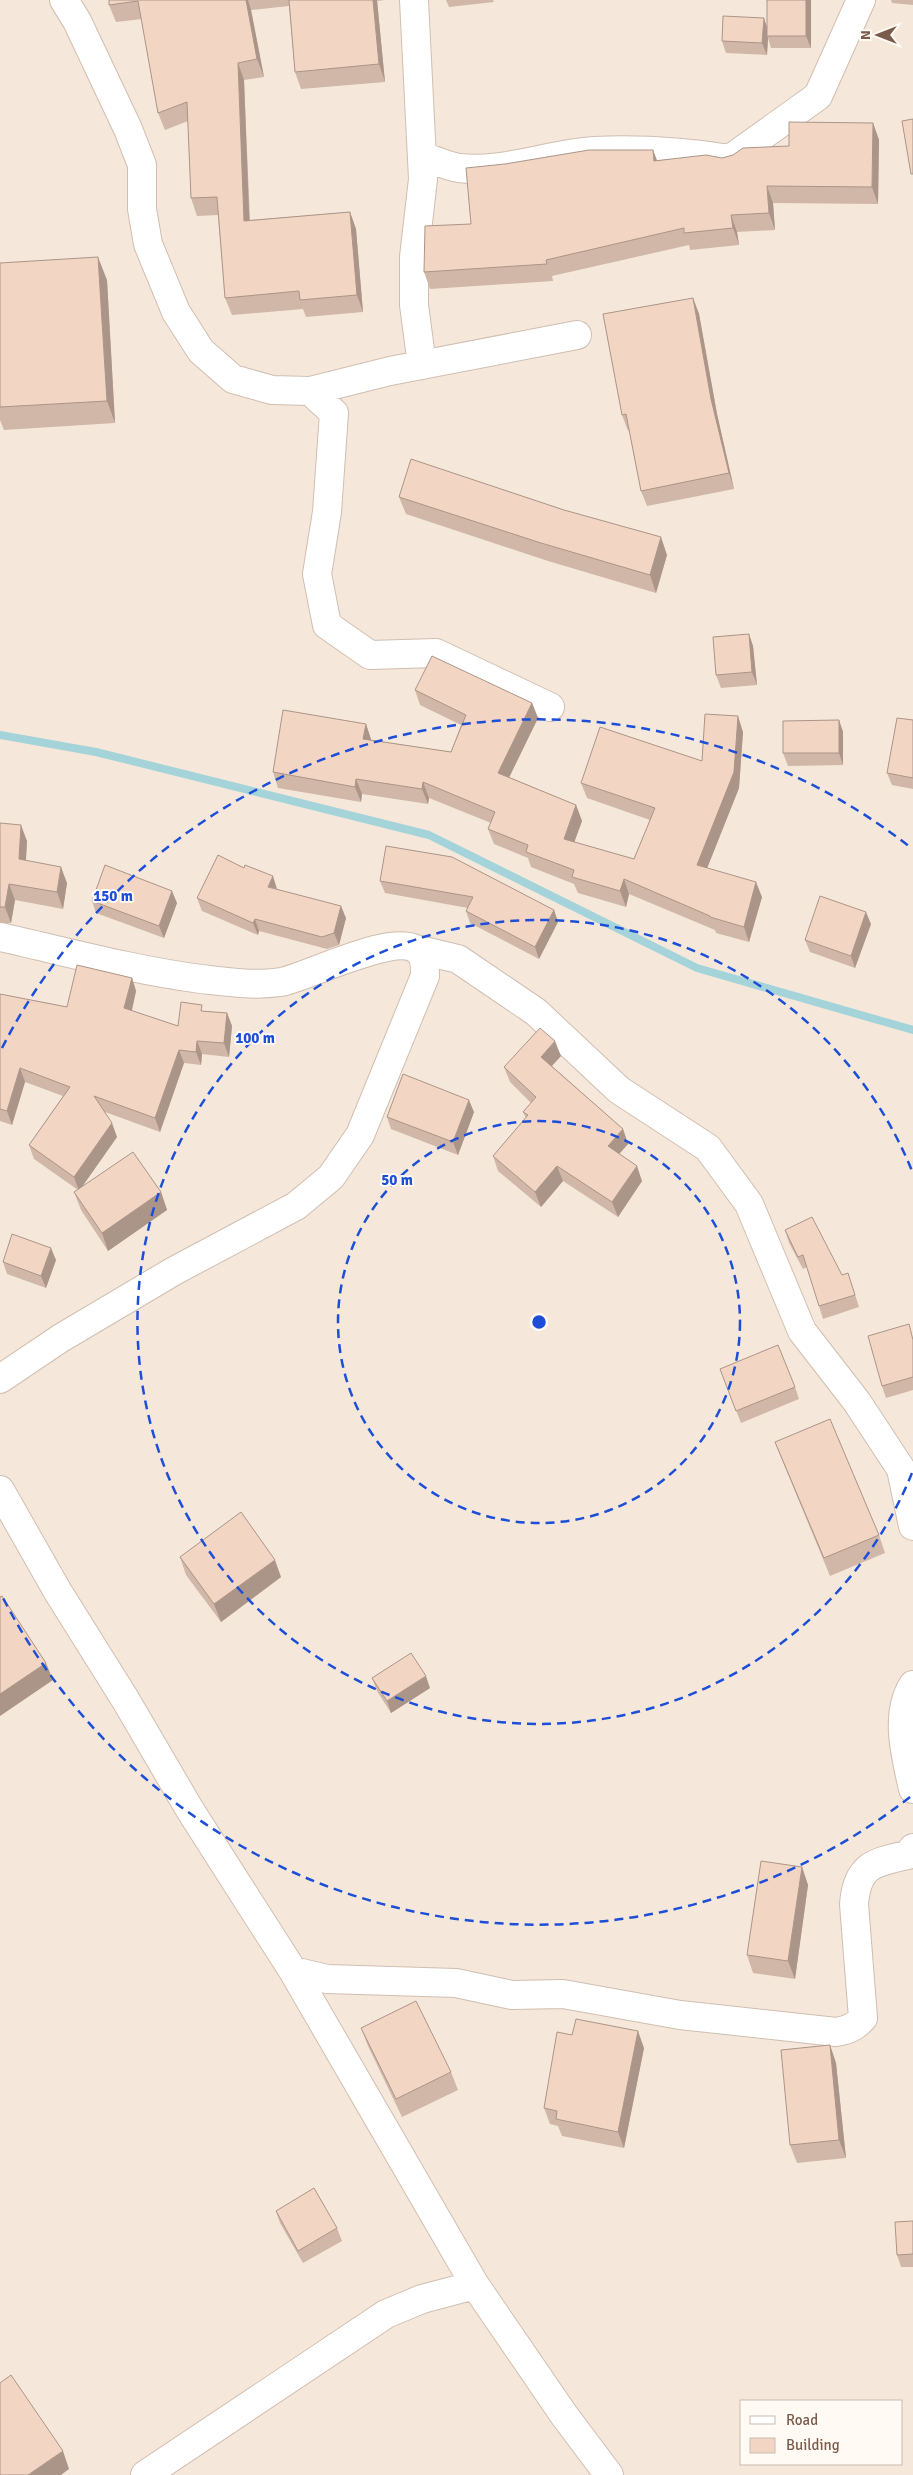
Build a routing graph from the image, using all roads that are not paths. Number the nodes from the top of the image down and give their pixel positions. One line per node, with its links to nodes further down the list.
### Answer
1 (64, 0): 7 (street)
2 (414, 0): 4 (street)
3 (861, 0): 4 (street)
4 (422, 156): 6 (street)
5 (577, 335): 6 (street)
6 (422, 365): 7 (street)
7 (310, 391): 8 (street)
8 (550, 707)
9 (0, 937): 10 (street)
10 (416, 949): 11 (street); 13 (street)
11 (0, 1379)
12 (0, 1490): 17 (street)
13 (913, 1526)
14 (913, 1685): 15 (street)
15 (913, 1789)
16 (913, 1848): 17 (street)
17 (293, 1971): 18 (street)
18 (475, 2285): 19 (street); 20 (street)
19 (145, 2475)
20 (609, 2475)

